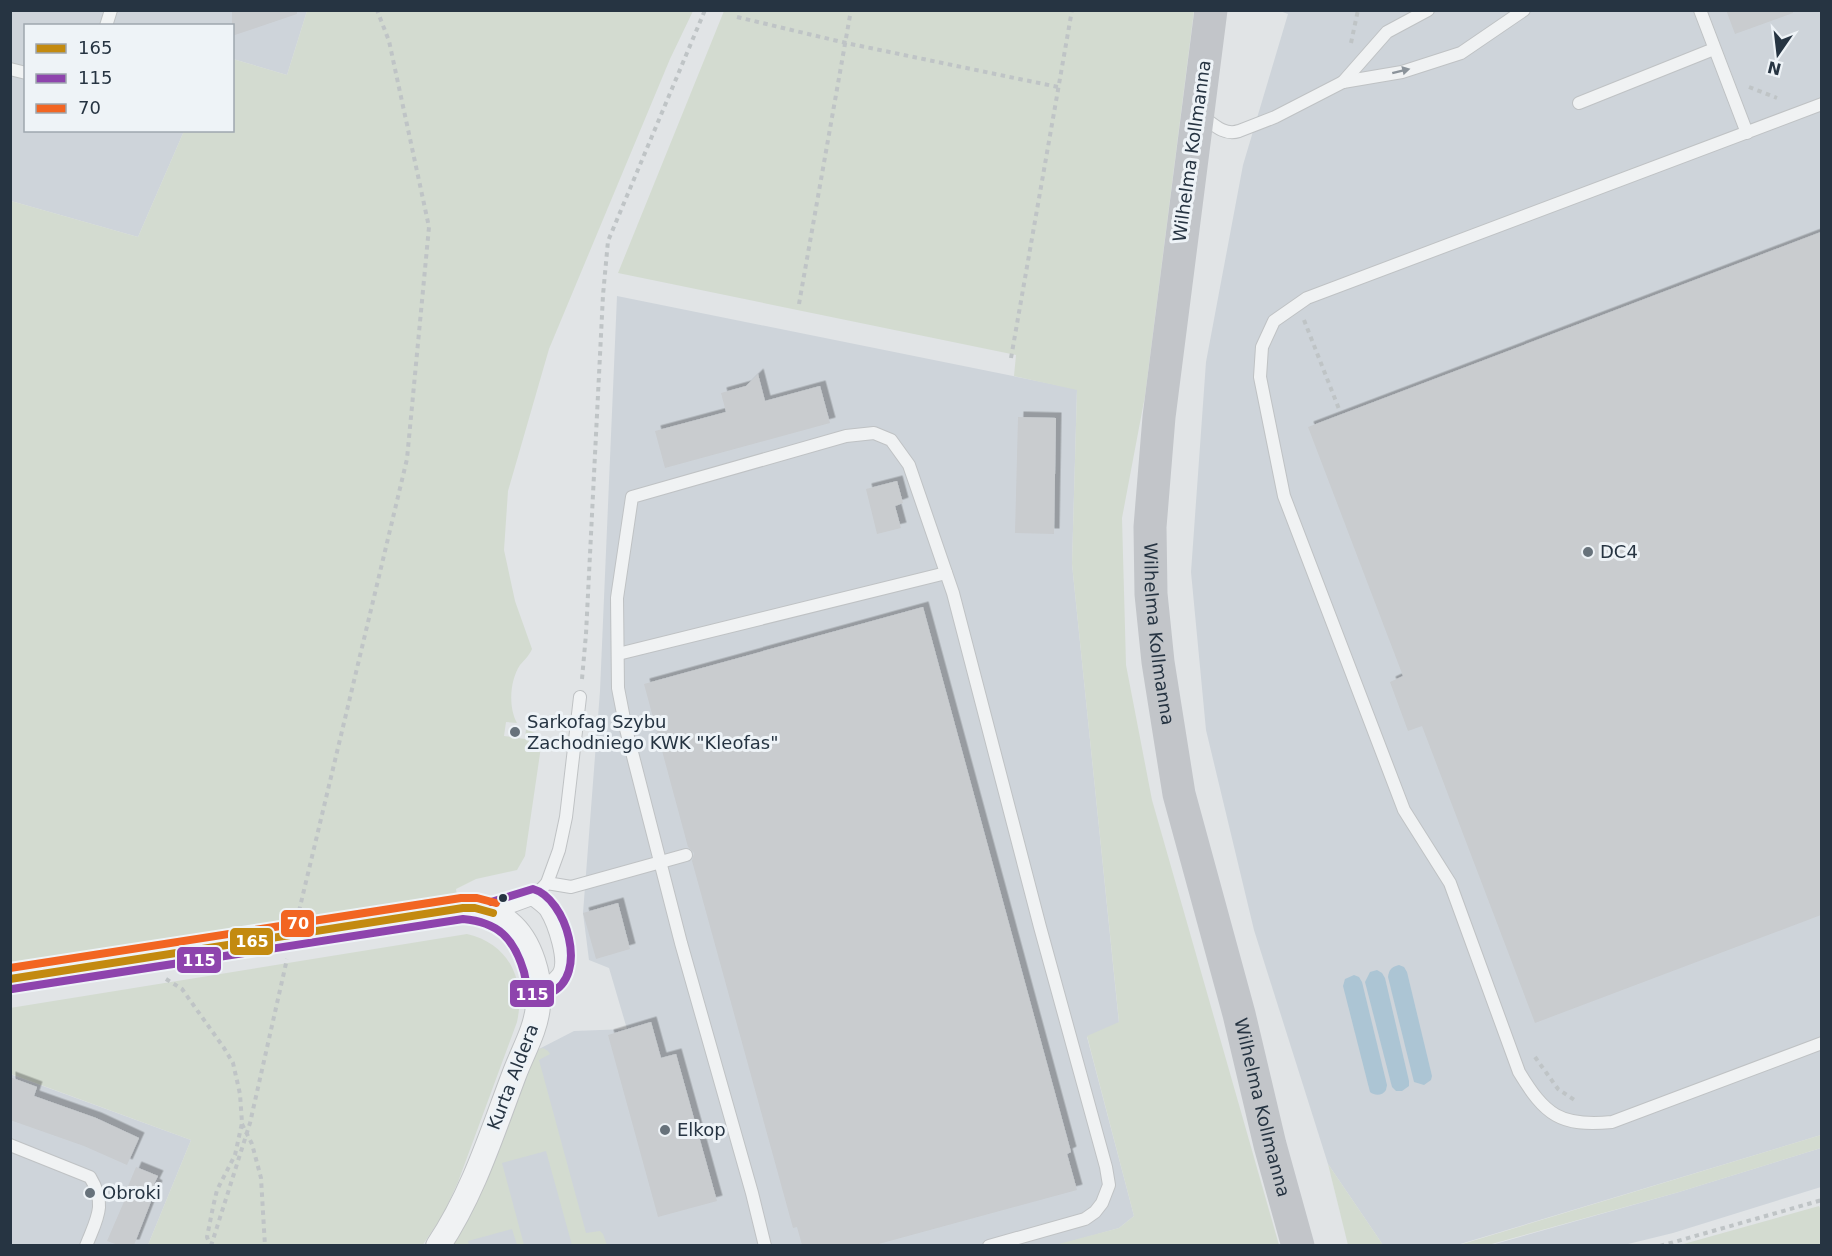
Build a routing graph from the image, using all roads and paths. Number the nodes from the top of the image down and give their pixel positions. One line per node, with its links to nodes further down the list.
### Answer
1 (377, 10): 30 (path)
2 (705, 10): 24 (path)
3 (851, 10): 10 (path)
4 (1072, 10): 13 (path)
5 (1211, 10): 16 (street, Wilhelma Kollmanna)
6 (1428, 10): 12 (lane)
7 (1524, 10): 12 (lane, one-way to 7)
8 (1700, 10): 11 (lane)
9 (737, 17): 10 (path)
10 (846, 43): 13 (path); 18 (path)
11 (1714, 49): 14 (lane); 17 (lane)
12 (1343, 82): 16 (lane)
13 (1058, 87): 20 (path)
14 (1579, 103)
15 (1821, 104): 17 (lane)
16 (1198, 113): 47 (street, Wilhelma Kollmanna)
17 (1747, 133): 34 (lane)
18 (799, 304)
19 (1297, 322): 21 (path)
20 (1011, 358)
21 (1339, 408)
22 (946, 573): 23 (lane); 23 (lane); 46 (lane)
23 (618, 654): 26 (lane)
24 (580, 697): 27 (lane)
25 (686, 855): 26 (lane)
26 (662, 862): 27 (lane); 45 (lane)
27 (547, 883): 28 (lane)
28 (532, 899): 29 (lane); 33 (lane)
29 (493, 913): 30 (street); 33 (street, Kurta Aldera)
30 (293, 934): 32 (street); 38 (path)
31 (163, 977): 37 (path)
32 (10, 978)
33 (538, 986): 44 (street, Kurta Aldera)
34 (1821, 1043)
35 (1532, 1052): 36 (path)
36 (1583, 1103)
37 (242, 1123): 38 (path); 42 (path)
38 (246, 1136): 42 (path); 43 (path)
39 (10, 1145): 41 (lane)
40 (1821, 1200): 48 (path)
41 (86, 1245)
42 (211, 1245)
43 (265, 1245)
44 (438, 1245)
45 (765, 1245)
46 (989, 1245)
47 (1298, 1245)
48 (1660, 1245)

